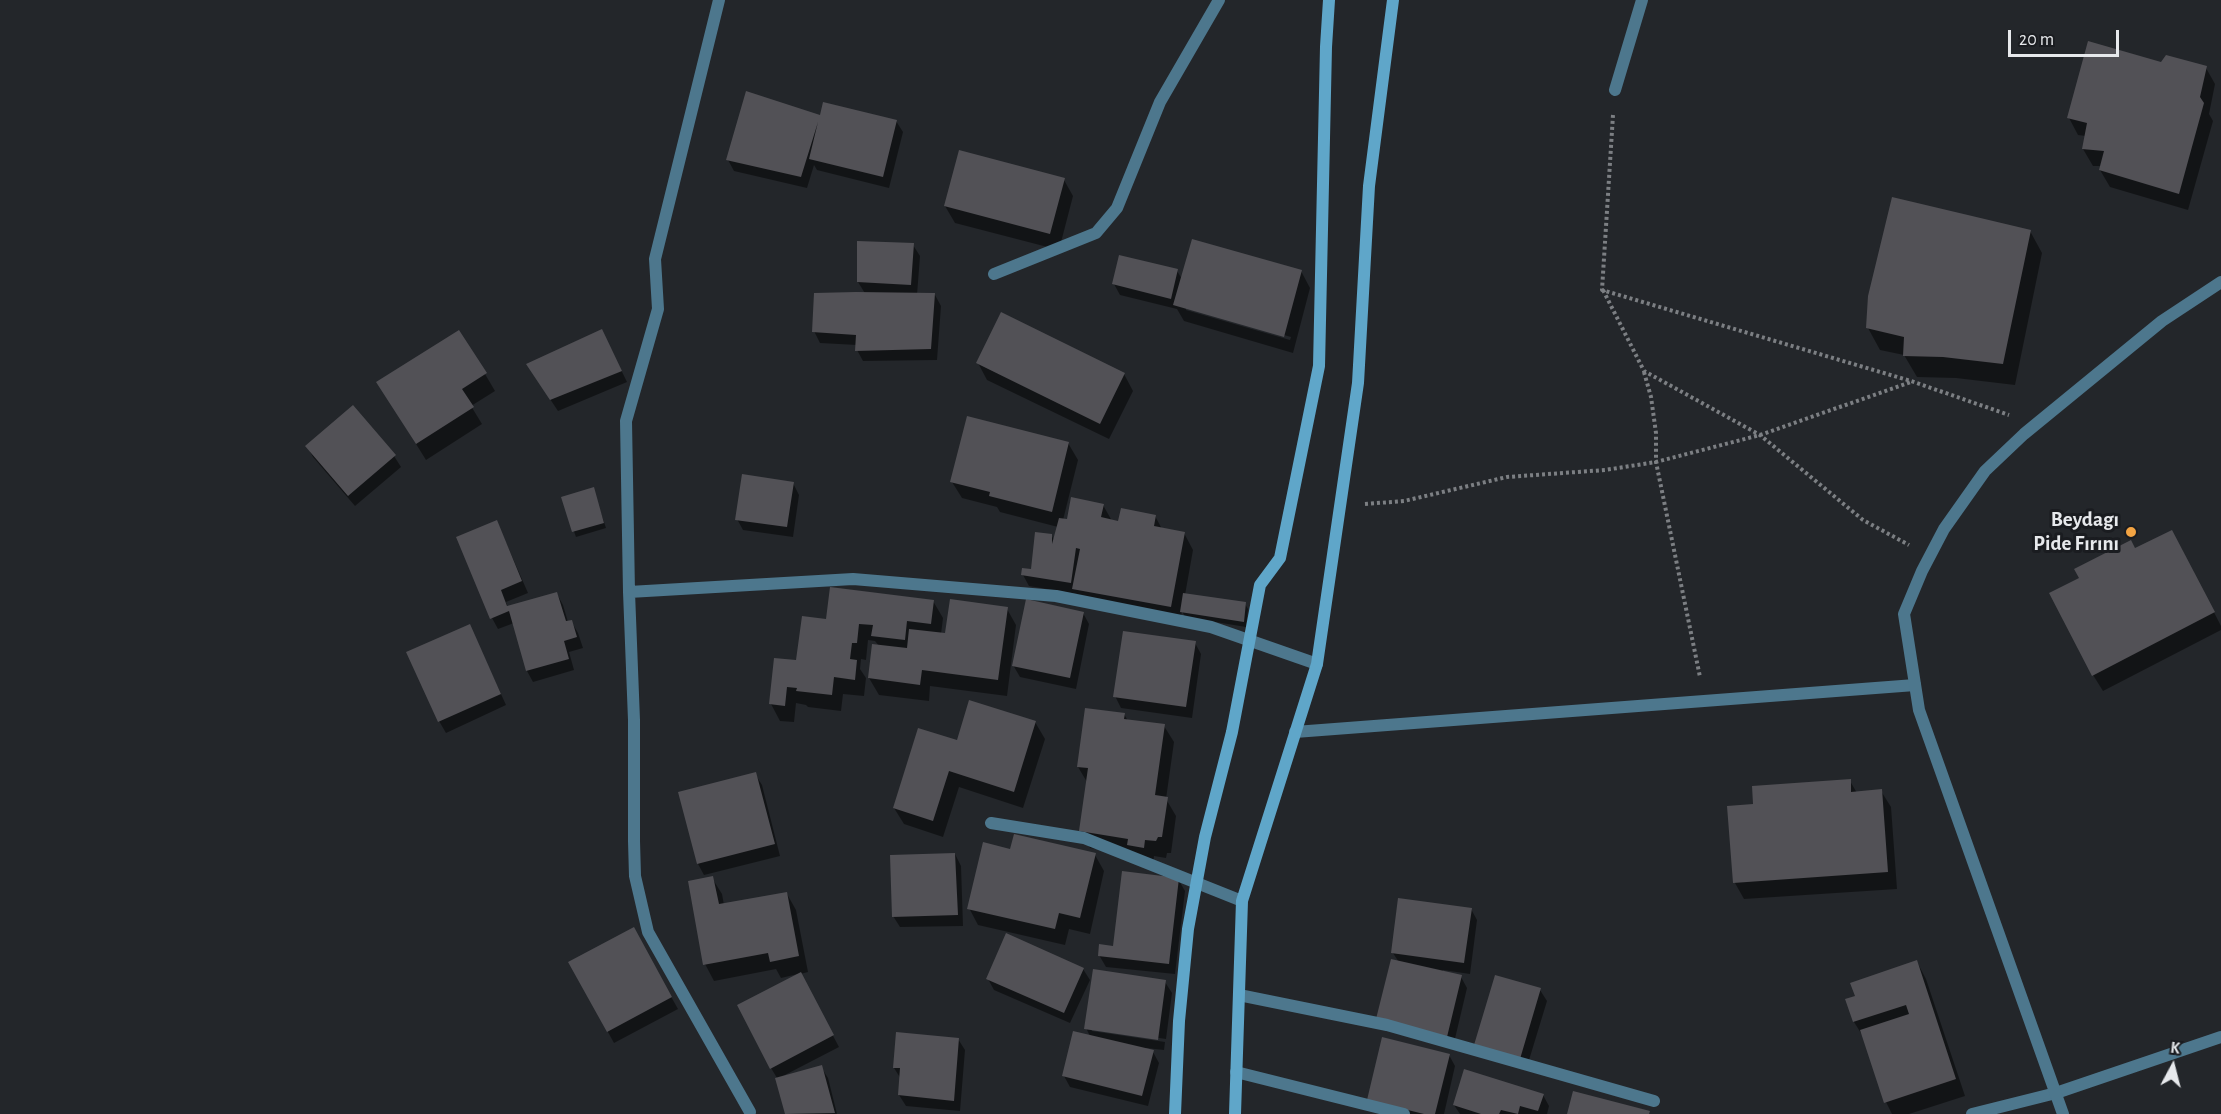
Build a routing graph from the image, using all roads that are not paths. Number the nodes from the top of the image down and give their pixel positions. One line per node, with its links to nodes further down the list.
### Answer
1 (719, 0): 9 (street)
2 (1219, 0): 7 (street)
3 (1329, 0): 10 (main road)
4 (1393, 0): 11 (main road)
5 (1642, 0): 6 (street)
6 (1615, 90)
7 (994, 274)
8 (2221, 282): 12 (street)
9 (629, 592): 10 (street); 22 (street)
10 (1250, 639): 11 (street); 15 (main road)
11 (1317, 664): 13 (main road)
12 (1915, 685): 13 (street); 20 (street)
13 (1295, 732): 16 (main road)
14 (991, 823): 15 (street)
15 (1197, 882): 16 (street); 23 (main road)
16 (1242, 901): 17 (main road)
17 (1239, 995): 19 (main road); 21 (street)
18 (2221, 1037): 20 (street)
19 (1236, 1072): 24 (main road); 25 (street)
20 (2056, 1093): 26 (street); 27 (street)
21 (1654, 1101)
22 (750, 1112)
23 (1176, 1114)
24 (1235, 1114)
25 (1404, 1114)
26 (1972, 1114)
27 (2063, 1114)

